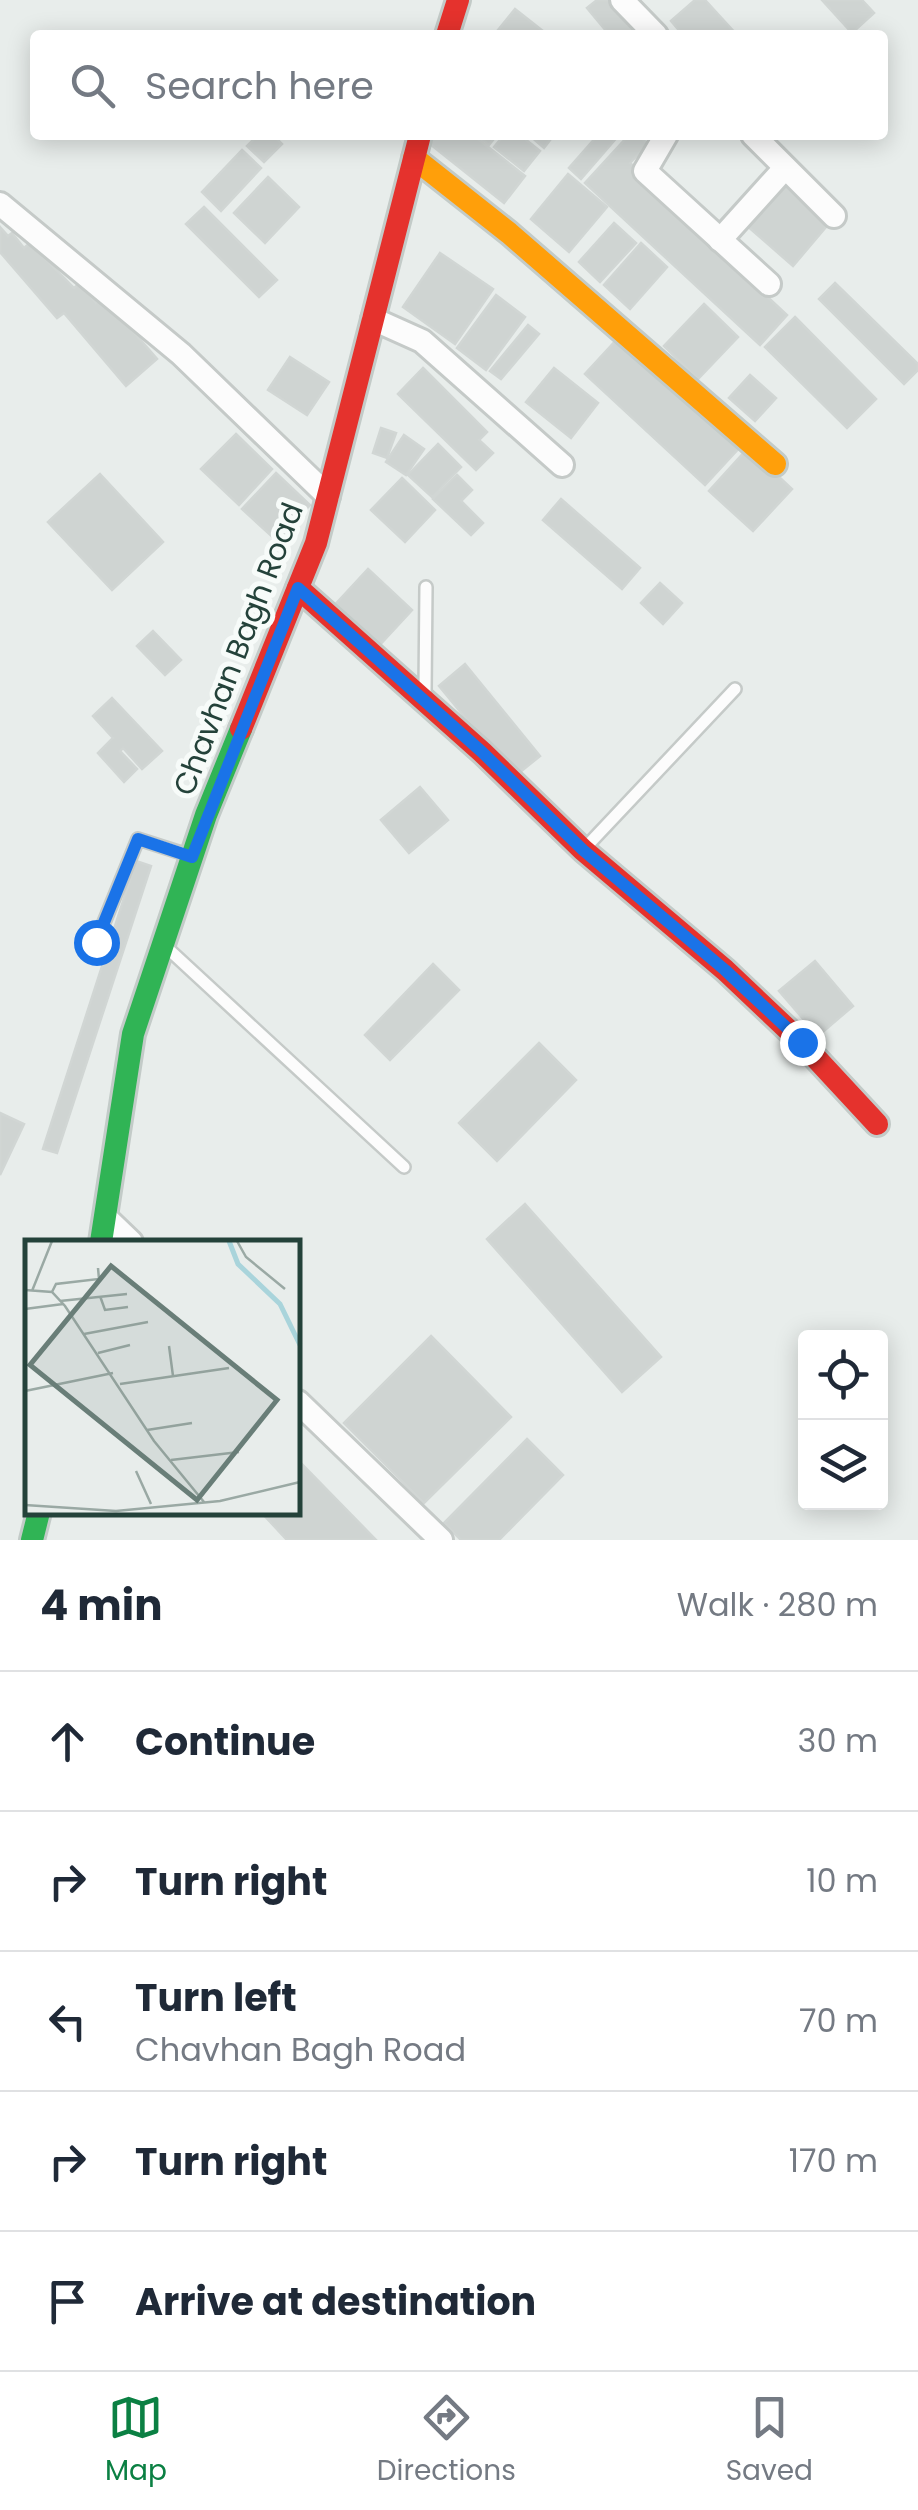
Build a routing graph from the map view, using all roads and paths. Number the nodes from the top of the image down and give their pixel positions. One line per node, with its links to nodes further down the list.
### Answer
1 (458, 0): 3 (street)
2 (622, 0): 4 (street)
3 (449, 30)
4 (651, 30)
5 (663, 140): 11 (street)
6 (758, 140): 8 (street)
7 (417, 147): 13 (street, Chavhan Bagh Road); 14 (street)
8 (785, 168): 10 (street); 11 (street)
9 (0, 204): 16 (street)
10 (834, 216)
11 (720, 240): 12 (street)
12 (769, 284)
13 (373, 319): 15 (street); 16 (street, Chavhan Bagh Road)
14 (775, 464)
15 (562, 465)
16 (328, 496): 18 (street, Chavhan Bagh Road)
17 (426, 587): 20 (lane)
18 (298, 588): 20 (street); 22 (street, Chavhan Bagh Road)
19 (735, 689): 21 (lane)
20 (426, 701): 21 (street)
21 (583, 850): 25 (street)
22 (192, 857): 23 (lane); 24 (street, Chavhan Bagh Road)
23 (96, 942)
24 (163, 944): 26 (lane); 27 (street, Chavhan Bagh Road)
25 (878, 1124)
26 (404, 1167)
27 (106, 1218): 28 (street, Chavhan Bagh Road); 29 (street)
28 (102, 1240)
29 (129, 1240)
30 (300, 1404): 33 (street)
31 (38, 1515): 32 (street)
32 (32, 1540)
33 (441, 1540)

